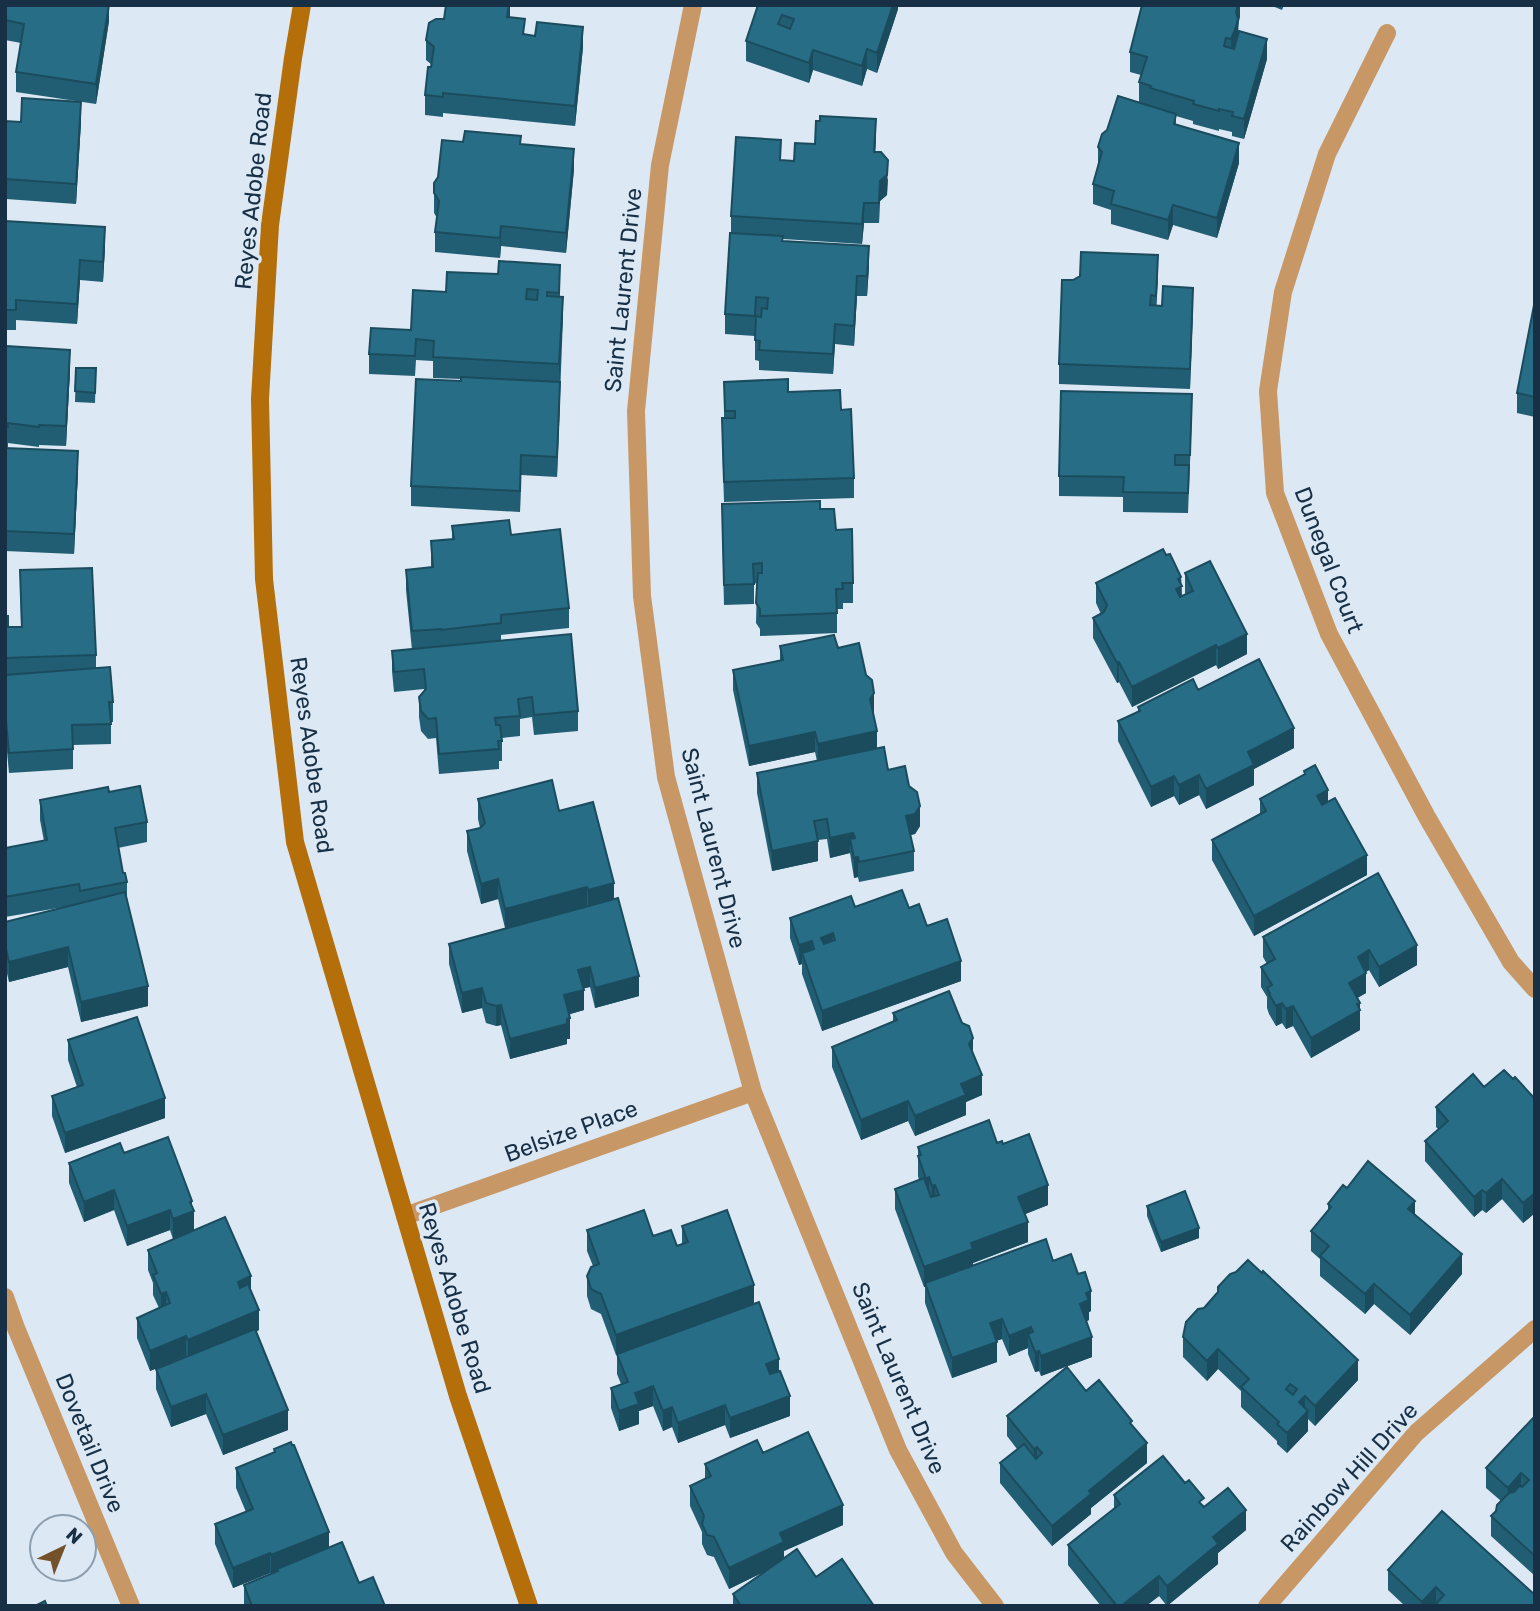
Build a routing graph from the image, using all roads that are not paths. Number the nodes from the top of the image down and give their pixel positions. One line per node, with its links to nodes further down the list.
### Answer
1 (302, 5): 6 (street, Reyes Adobe Road)
2 (693, 5): 5 (street, Saint Laurent Drive)
3 (1387, 33): 4 (street, Dunegal Court)
4 (1535, 989)
5 (753, 1092): 6 (street, Belsize Place); 11 (street, Saint Laurent Drive)
6 (405, 1216): 10 (street, Reyes Adobe Road)
7 (5, 1297): 9 (street, Dovetail Drive)
8 (1535, 1329): 12 (street, Rainbow Hill Drive)
9 (131, 1606)
10 (529, 1606)
11 (995, 1606)
12 (1267, 1606)

